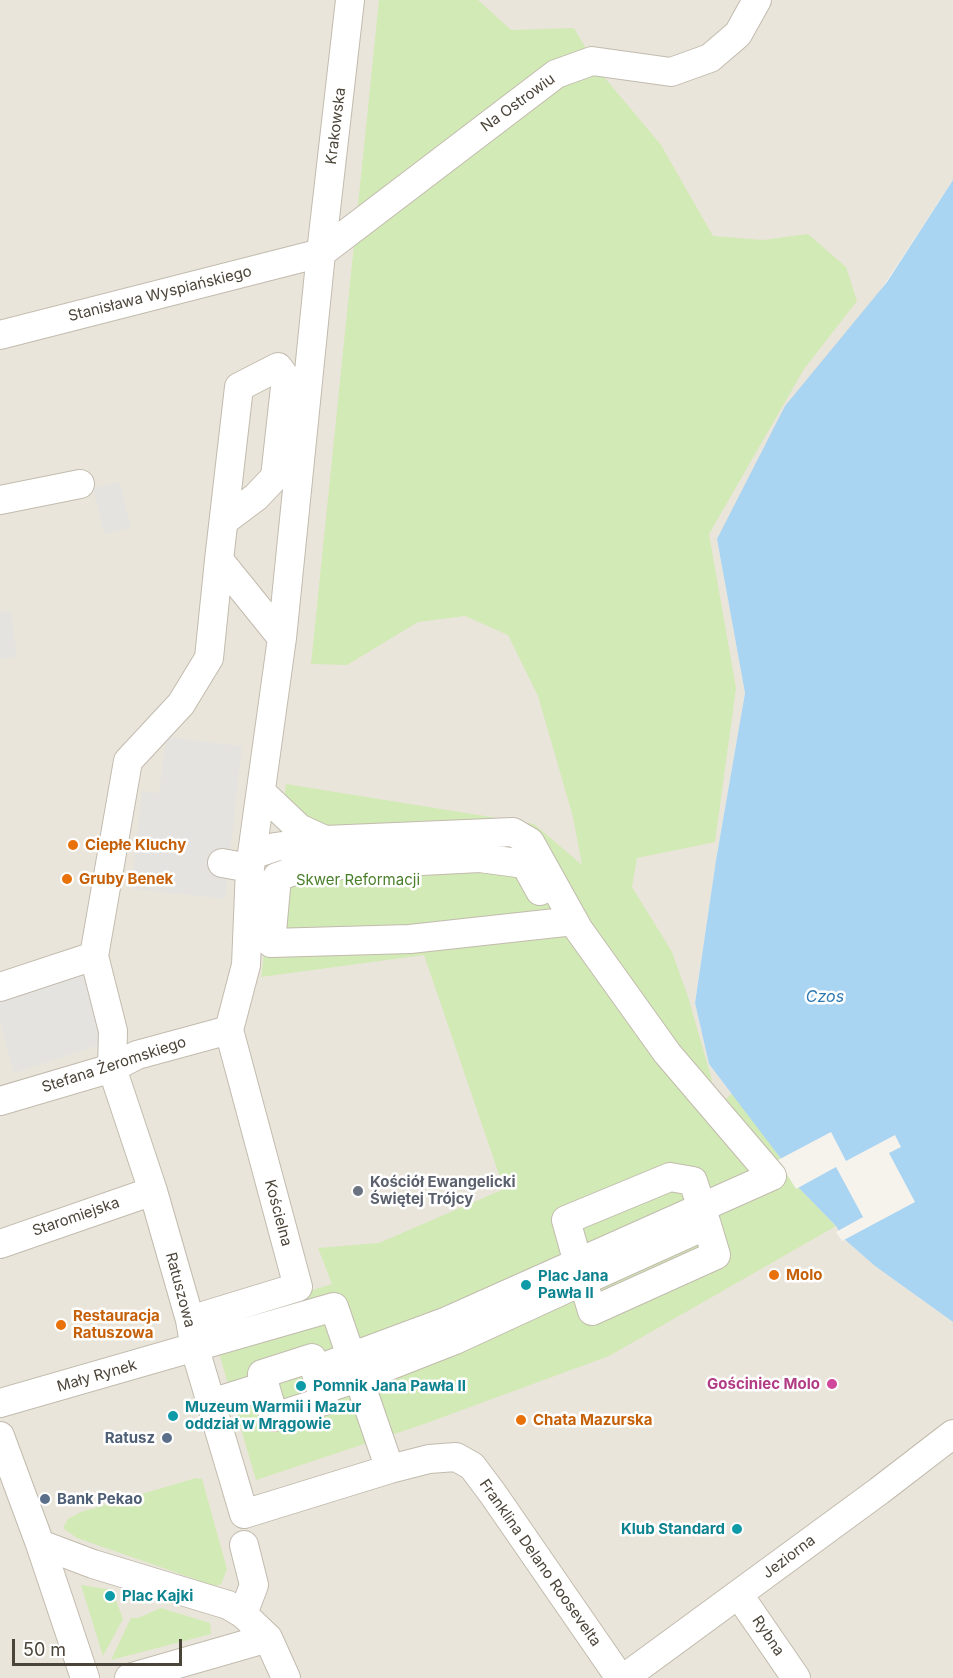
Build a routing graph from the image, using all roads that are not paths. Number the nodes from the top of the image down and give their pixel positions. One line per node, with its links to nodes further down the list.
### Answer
1 (350, 0): 3 (street, Krakowska)
2 (757, 0): 3 (street, Na Ostrowiu)
3 (321, 253): 4 (street, Stanisława Wyspiańskiego); 9 (street, Krakowska)
4 (0, 335)
5 (80, 483): 6 (street)
6 (0, 500)
7 (224, 521): 7 (street); 8 (street)
8 (219, 560): 9 (street); 16 (street)
9 (282, 638): 10 (street, Krakowska)
10 (262, 793): 11 (street); 12 (street, Krakowska)
11 (325, 840): 12 (street); 14 (street)
12 (251, 861): 13 (street); 17 (street, Krakowska)
13 (222, 863)
14 (564, 922): 15 (street); 15 (street); 23 (street)
15 (271, 943): 17 (street)
16 (94, 956): 18 (street); 20 (street, Ratuszowa)
17 (246, 965): 19 (street, Krakowska)
18 (0, 987)
19 (228, 1030): 20 (street, Stefana Żeromskiego); 26 (street, Kościelna)
20 (112, 1068): 21 (street, Stefana Żeromskiego); 22 (street, Ratuszowa)
21 (0, 1101)
22 (153, 1191): 24 (street, Staromiejska); 26 (street, Ratuszowa)
23 (704, 1216): 25 (street); 25 (street); 25 (street)
24 (0, 1244)
25 (581, 1271): 28 (street)
26 (190, 1320): 27 (street, Ratuszowa)
27 (195, 1349): 28 (street, Mały Rynek); 31 (street, Mały Rynek); 32 (street, Ratuszowa)
28 (355, 1368): 29 (street); 35 (street)
29 (318, 1380): 30 (street); 30 (street)
30 (265, 1386): 32 (street)
31 (0, 1403)
32 (211, 1403): 36 (street, Ratuszowa)
33 (953, 1434): 39 (street, Jeziorna)
34 (0, 1436): 37 (street)
35 (386, 1458)
36 (244, 1514): 45 (street, Franklina Delano Roosevelta)
37 (40, 1544): 40 (street); 42 (street)
38 (244, 1545): 40 (street)
39 (739, 1595): 45 (street, Jeziorna); 46 (street, Rybna)
40 (243, 1614): 41 (street)
41 (268, 1638): 43 (street); 44 (street)
42 (85, 1678)
43 (129, 1678)
44 (286, 1678)
45 (622, 1678)
46 (796, 1678)

